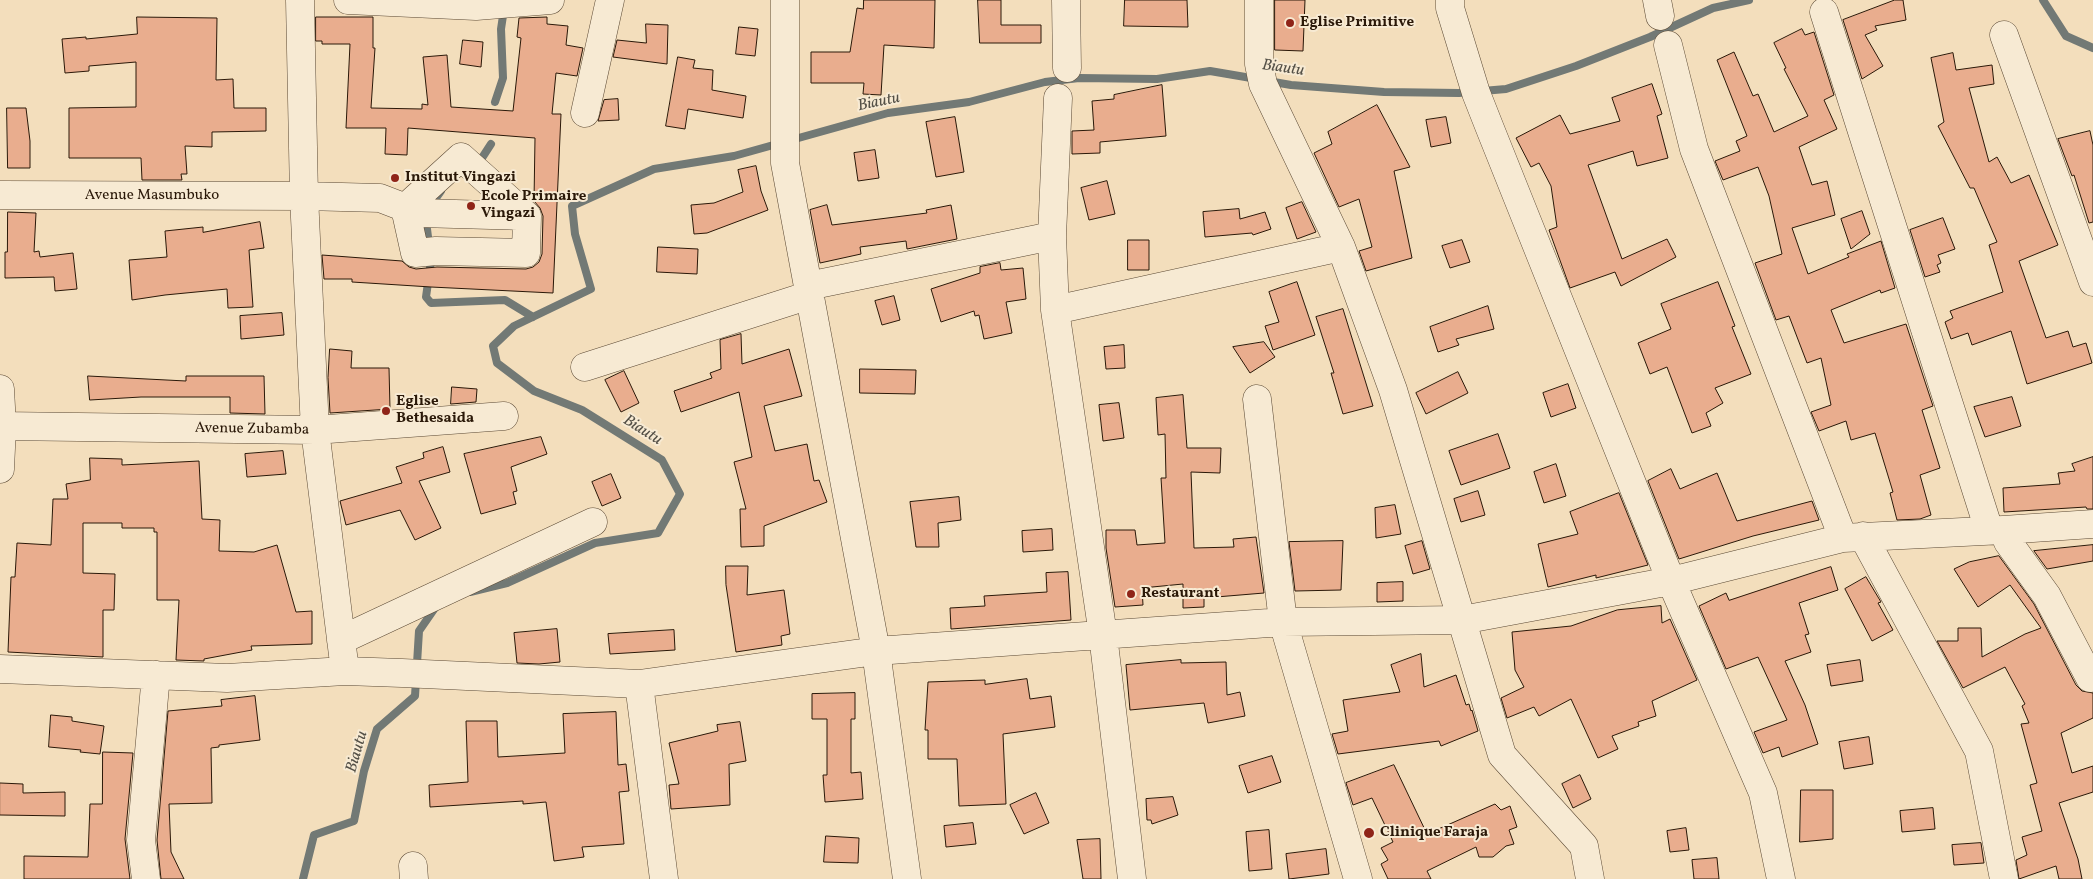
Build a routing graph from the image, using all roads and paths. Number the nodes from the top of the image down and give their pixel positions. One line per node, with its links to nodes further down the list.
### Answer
1 (300, 0): 16 (street)
2 (348, 0): 3 (street)
3 (550, 0)
4 (610, 0): 14 (street)
5 (785, 0): 22 (street)
6 (1066, 0): 12 (street)
7 (1259, 0): 20 (street)
8 (1450, 0): 35 (street)
9 (1824, 12): 33 (street)
10 (2004, 35): 21 (street)
11 (1668, 45): 34 (street)
12 (1067, 68)
13 (1058, 98): 19 (street)
14 (585, 113)
15 (0, 196): 16 (street, Avenue Masumbuko)
16 (304, 196): 17 (street, Avenue Masumbuko); 29 (street)
17 (419, 212): 18 (street); 18 (street); 18 (street)
18 (527, 216)
19 (1052, 236): 22 (street); 23 (street)
20 (1341, 248): 23 (street); 36 (street)
21 (2093, 282)
22 (809, 291): 24 (street); 40 (street)
23 (1055, 310): 38 (street)
24 (585, 367)
25 (0, 389): 28 (street)
26 (1257, 399): 37 (street)
27 (504, 416): 29 (street, Avenue Zubamba)
28 (1, 426): 29 (street, Avenue Zubamba); 30 (street)
29 (315, 430): 39 (street)
30 (0, 469)
31 (593, 522): 39 (street)
32 (2093, 524): 33 (street)
33 (1996, 530): 34 (street); 44 (street)
34 (1853, 537): 35 (street); 53 (street)
35 (1671, 581): 36 (street); 52 (street)
36 (1462, 620): 37 (street); 51 (street)
37 (1283, 622): 38 (street); 50 (street)
38 (1103, 635): 40 (street); 49 (street)
39 (341, 640): 42 (street)
40 (876, 651): 45 (street); 48 (street)
41 (0, 669): 43 (street)
42 (345, 672): 43 (street); 45 (street)
43 (156, 676): 46 (street)
44 (2090, 678)
45 (639, 684): 47 (street)
46 (146, 879)
47 (664, 879)
48 (907, 879)
49 (1132, 879)
50 (1358, 879)
51 (1590, 879)
52 (1781, 879)
53 (2004, 879)

